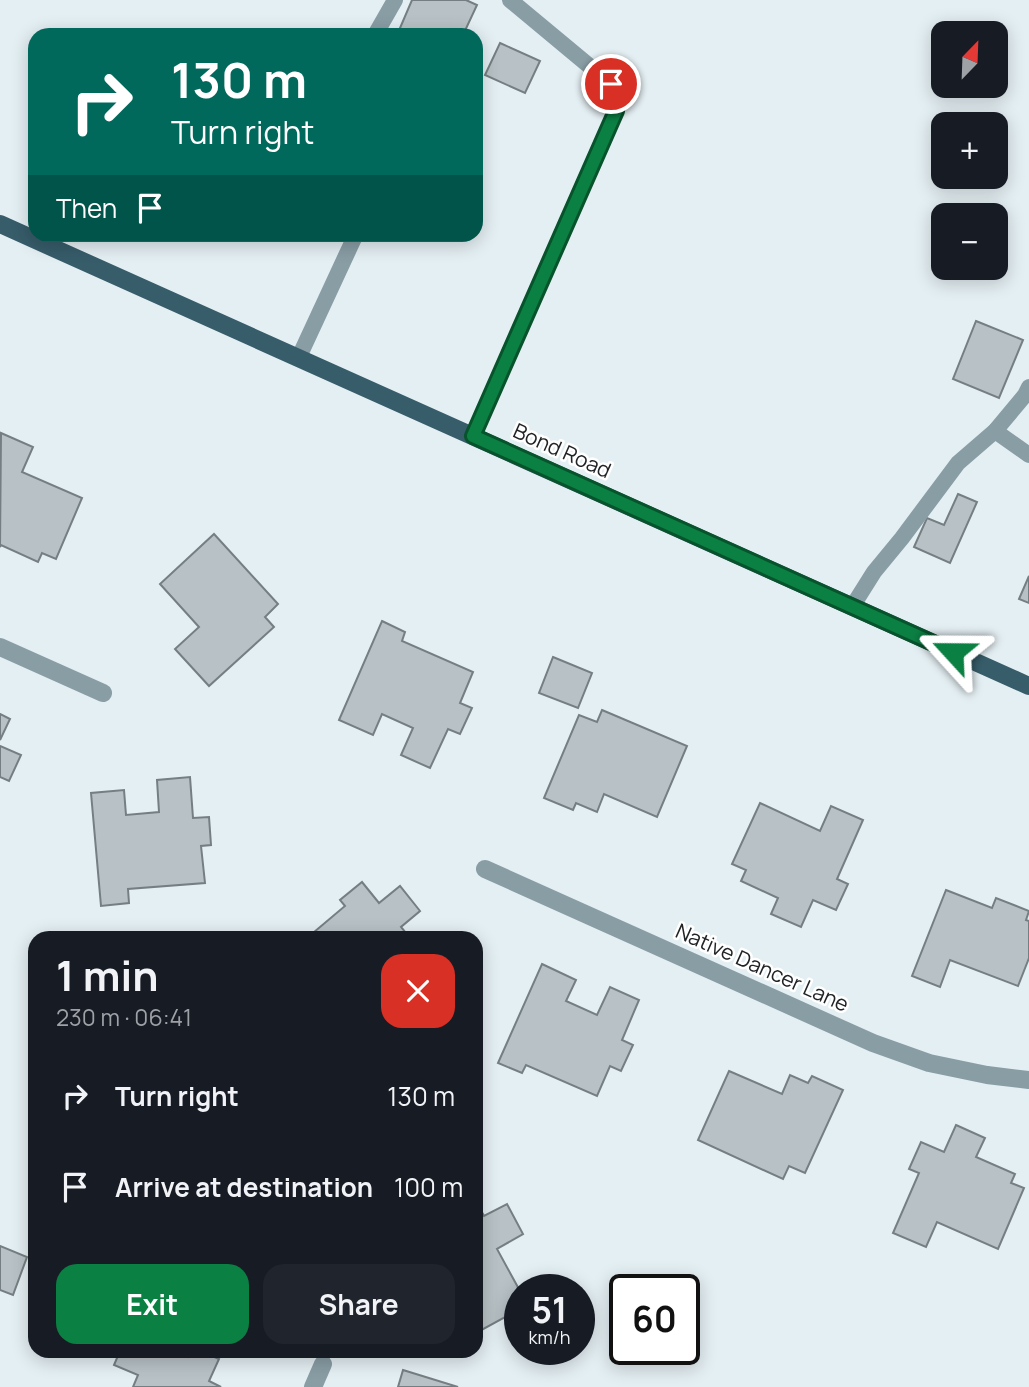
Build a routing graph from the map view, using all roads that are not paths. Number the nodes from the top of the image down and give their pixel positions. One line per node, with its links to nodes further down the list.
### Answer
1 (395, 0): 3 (lane)
2 (510, 0): 11 (lane)
3 (379, 28)
4 (0, 224): 5 (main road, Bond Road)
5 (28, 236)
6 (40, 242): 8 (main road, Bond Road)
7 (352, 242): 8 (lane)
8 (299, 357): 11 (main road, Bond Road)
9 (1029, 387): 10 (lane)
10 (995, 431): 12 (lane); 13 (lane)
11 (473, 436): 13 (main road, Bond Road)
12 (1029, 455)
13 (852, 607): 15 (main road, Bond Road)
14 (0, 647): 16 (street)
15 (1029, 685)
16 (103, 693)
17 (485, 869): 18 (street, Native Dancer Lane)
18 (1029, 1080)
19 (323, 1364): 20 (street)
20 (313, 1387)

